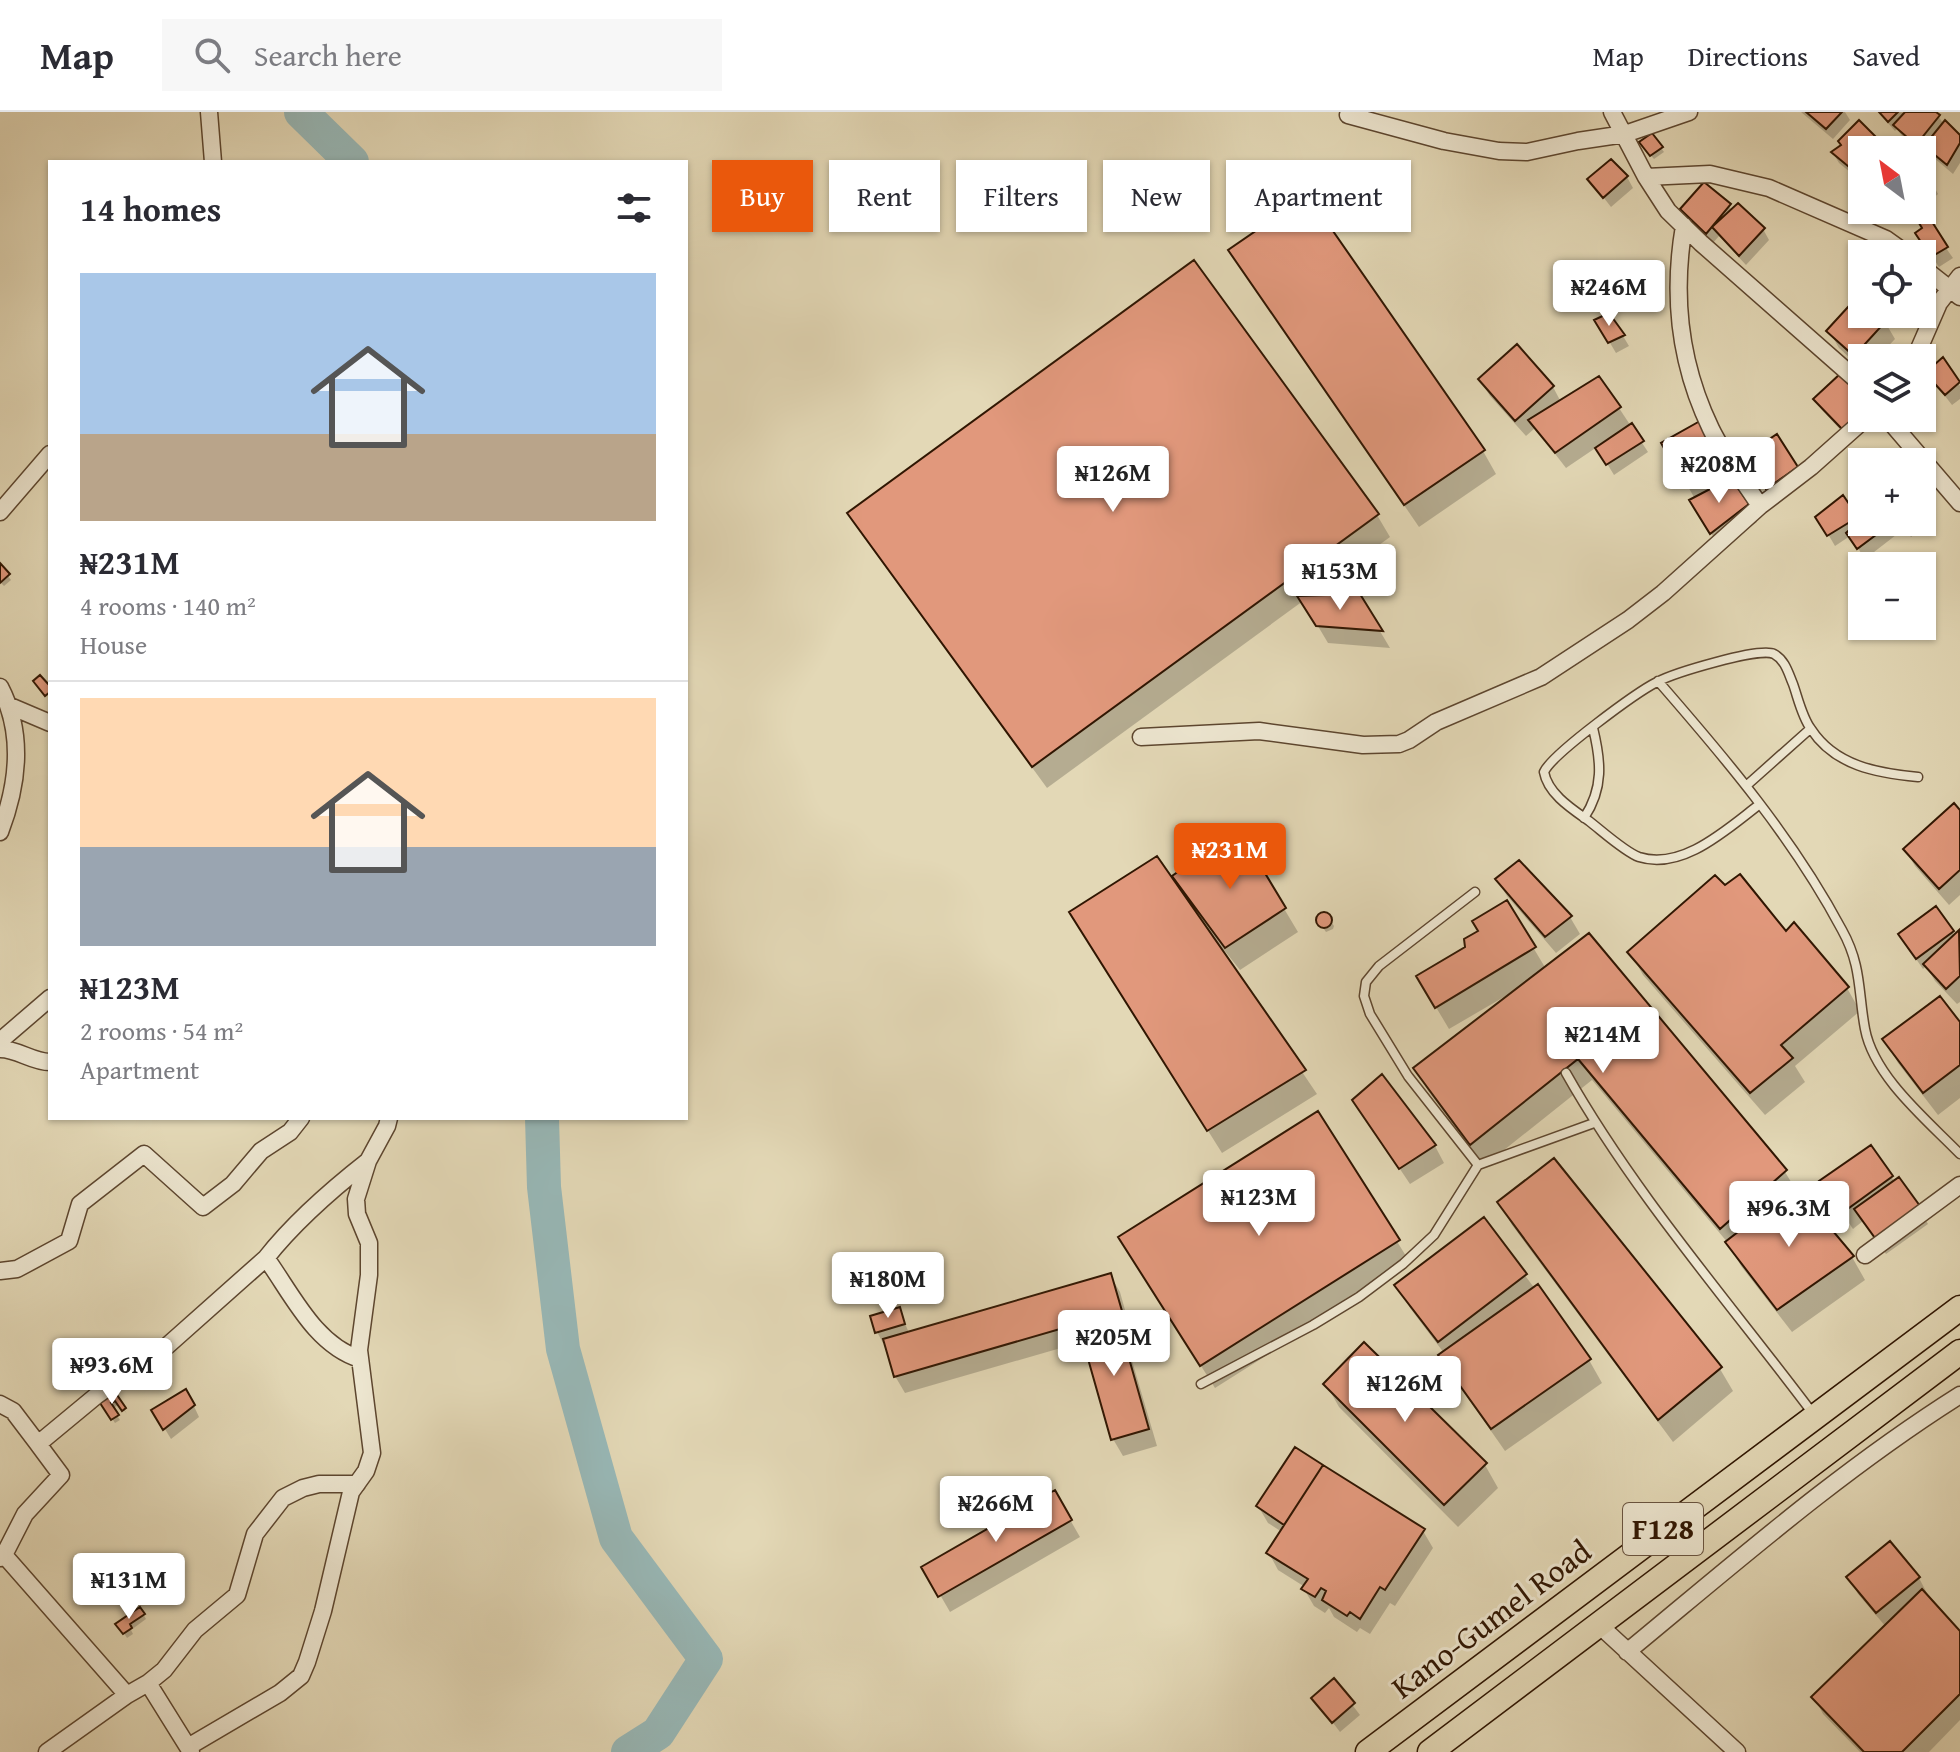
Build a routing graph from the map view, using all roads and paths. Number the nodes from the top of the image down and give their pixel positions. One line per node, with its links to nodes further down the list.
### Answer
1 (209, 112): 6 (street)
2 (1612, 112): 5 (street)
3 (1689, 112): 5 (street)
4 (1348, 115): 5 (street)
5 (1625, 134): 7 (street)
6 (213, 160)
7 (1646, 177): 8 (street); 9 (street)
8 (1684, 226): 14 (street); 19 (street)
9 (1887, 240)
10 (1960, 276): 12 (street)
11 (1936, 278): 12 (street)
12 (1954, 293): 13 (street)
13 (1921, 344)
14 (1848, 372)
15 (1850, 432): 19 (street)
16 (1899, 432): 18 (street)
17 (48, 456): 20 (street)
18 (1960, 503)
19 (1760, 506): 27 (street)
20 (0, 512)
21 (1658, 681): 25 (lane); 26 (lane); 29 (lane)
22 (0, 687): 23 (street)
23 (10, 706): 24 (street); 32 (street)
24 (48, 722)
25 (1593, 728): 31 (lane); 31 (lane)
26 (1810, 729): 28 (lane); 29 (lane)
27 (1141, 737)
28 (1918, 777)
29 (1746, 786): 30 (lane)
30 (1760, 804): 31 (lane); 42 (lane)
31 (1584, 818)
32 (0, 832)
33 (1475, 892): 44 (lane)
34 (48, 1000): 35 (street)
35 (0, 1041)
36 (0, 1049): 37 (street)
37 (48, 1062)
38 (1566, 1073): 41 (lane)
39 (299, 1120): 48 (street)
40 (388, 1120): 43 (street)
41 (1594, 1123): 44 (lane); 55 (lane)
42 (1960, 1154)
43 (368, 1161): 47 (street); 51 (street)
44 (1478, 1165): 52 (lane)
45 (1960, 1185): 46 (street)
46 (1865, 1255)
47 (266, 1258): 51 (street); 56 (street)
48 (0, 1271)
49 (1960, 1308): 55 (main road, Kano-Gumel Road / F128)
50 (1960, 1352): 59 (main road, F128)
51 (360, 1359): 57 (street)
52 (1201, 1384)
53 (1960, 1395): 60 (street)
54 (0, 1404): 56 (street)
55 (1815, 1415): 65 (main road, Kano-Gumel Road / F128)
56 (38, 1444): 58 (street)
57 (357, 1484): 61 (street); 63 (street)
58 (2, 1557): 62 (street)
59 (1598, 1624): 60 (street); 66 (main road, F128)
60 (1627, 1652): 67 (street)
61 (148, 1683): 62 (street); 63 (street)
62 (127, 1695): 64 (street)
63 (189, 1750)
64 (47, 1752)
65 (1368, 1752)
66 (1430, 1752)
67 (1737, 1752)

